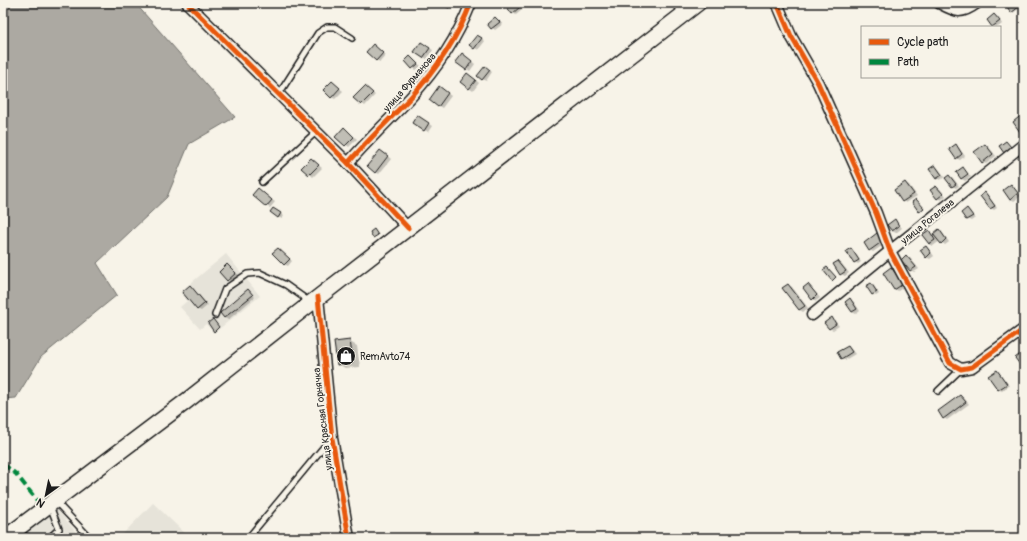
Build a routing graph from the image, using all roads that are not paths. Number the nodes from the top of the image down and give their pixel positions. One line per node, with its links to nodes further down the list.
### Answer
1 (187, 3): 9 (street)
2 (472, 3): 12 (street, улица Фурманова)
3 (698, 3): 7 (main road)
4 (777, 3): 15 (street)
5 (939, 3): 6 (street)
6 (977, 3)
7 (681, 8): 14 (main road)
8 (352, 38): 9 (lane)
9 (279, 94): 10 (street)
10 (317, 132): 12 (street); 13 (lane)
11 (1024, 144): 15 (street, улица Рогалева)
12 (348, 163): 14 (street)
13 (262, 182)
14 (408, 228): 16 (main road)
15 (890, 251): 18 (street, улица Рогалева); 20 (street)
16 (315, 300): 17 (lane); 22 (street, улица Красная Горнячка); 23 (main road)
17 (215, 315)
18 (812, 315)
19 (1024, 329): 20 (street)
20 (961, 369): 21 (lane)
21 (938, 391)
22 (332, 438): 28 (lane); 29 (street, улица Красная Горнячка)
23 (52, 502): 24 (main road); 26 (lane); 27 (lane)
24 (9, 535): 25 (lane)
25 (30, 538)
26 (49, 538)
27 (90, 538)
28 (248, 538)
29 (349, 538)

